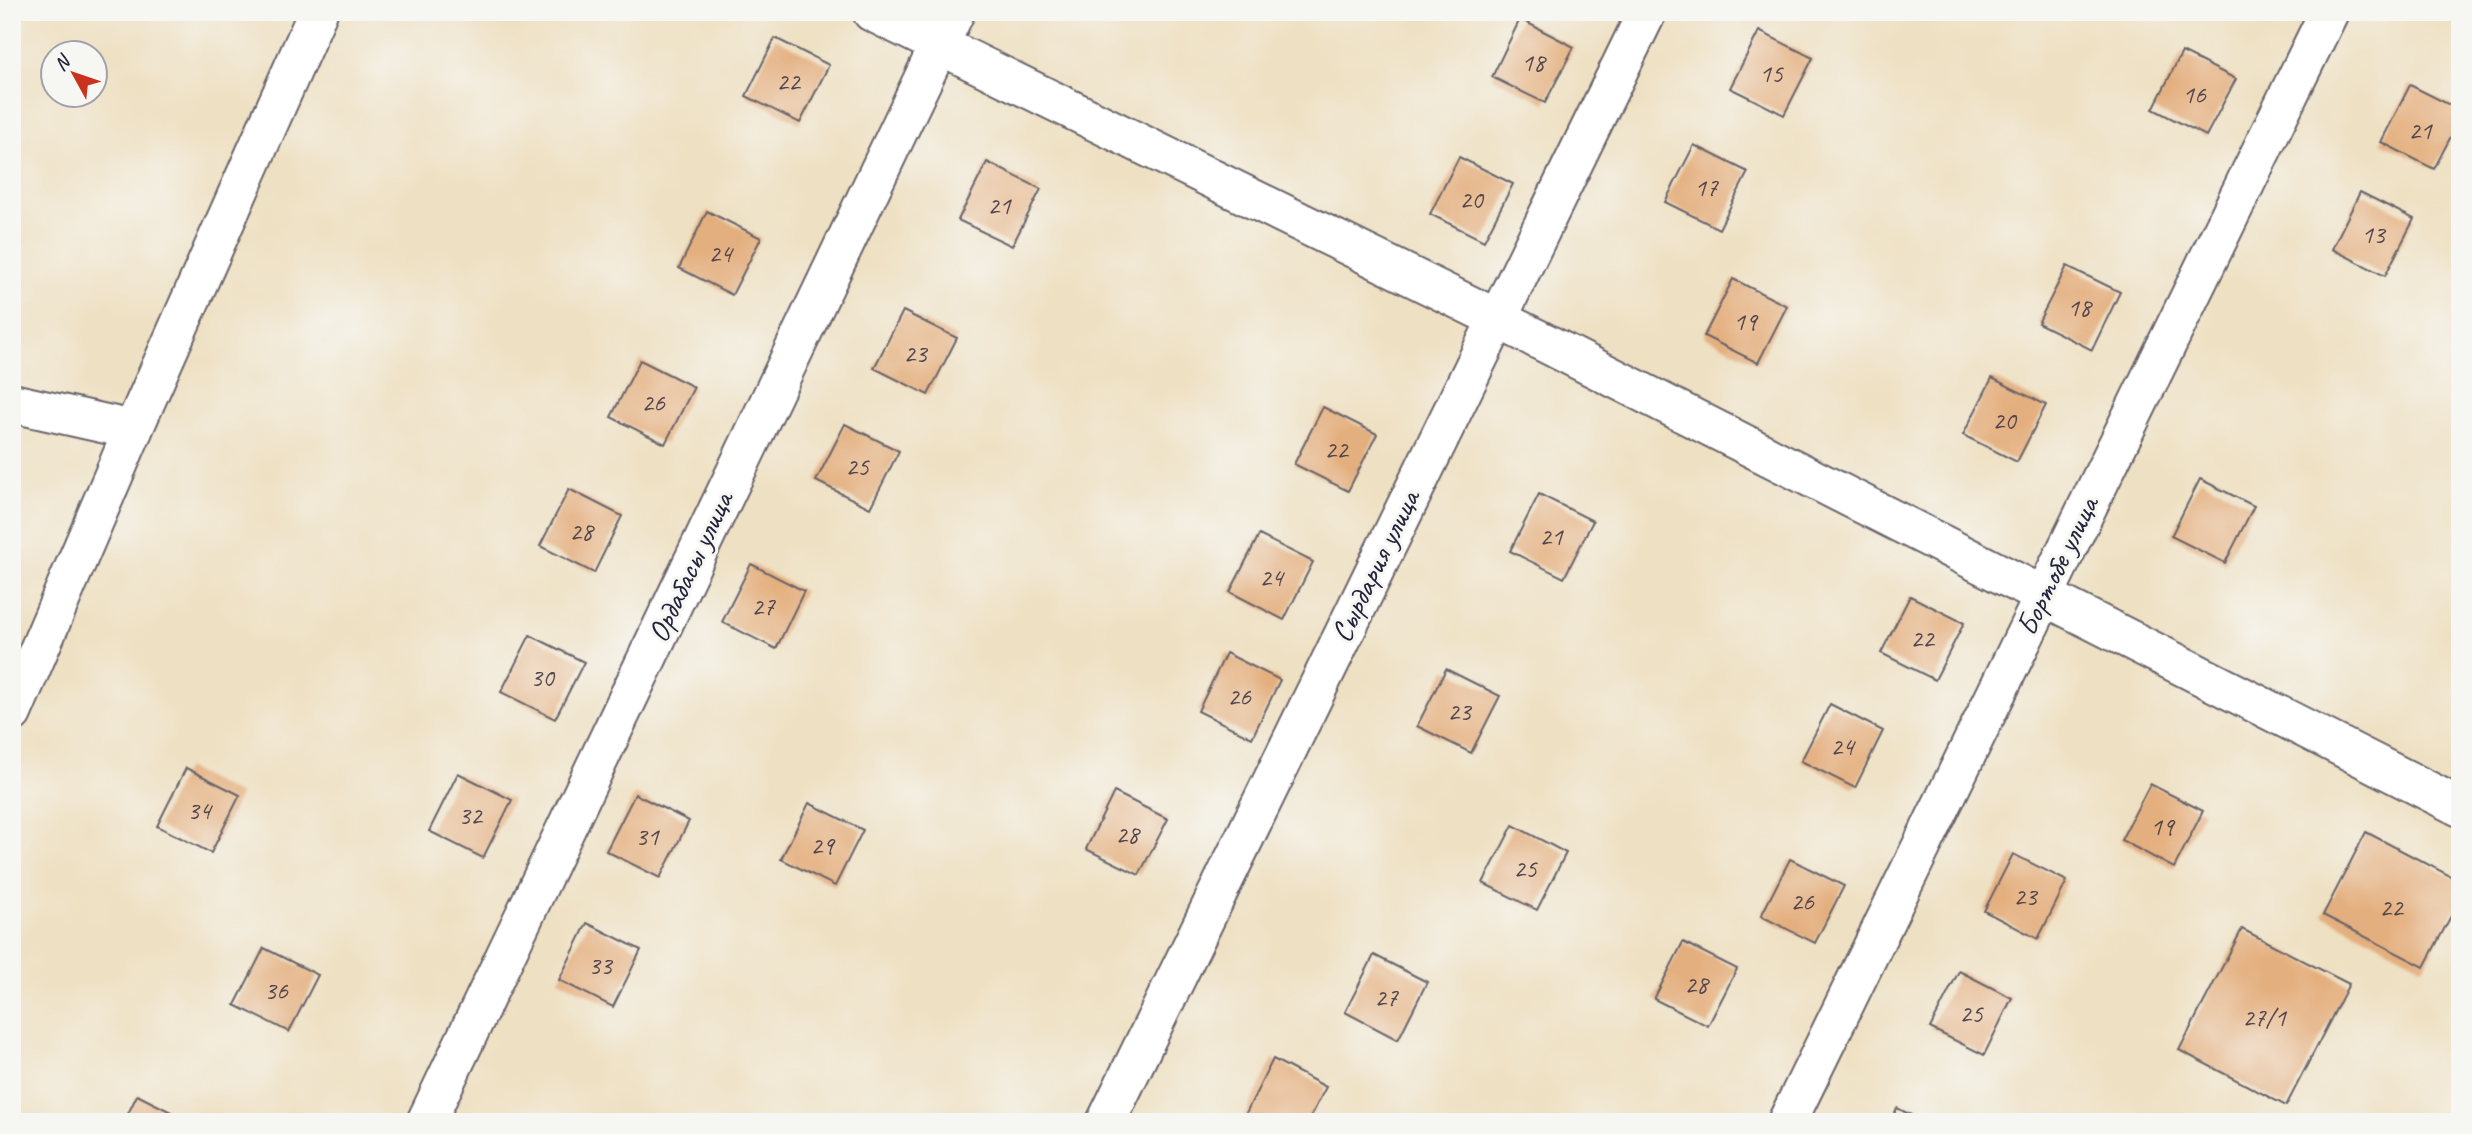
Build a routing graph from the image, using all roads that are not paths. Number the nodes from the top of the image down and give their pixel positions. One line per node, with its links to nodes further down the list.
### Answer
1 (318, 12): 8 (street)
2 (873, 12): 5 (street)
3 (1647, 12): 6 (street, Сырдария улица)
4 (2329, 12): 9 (street, Бортобе улица)
5 (947, 28): 6 (street); 12 (street, Ордабасы улица)
6 (1496, 318): 9 (street); 13 (street, Сырдария улица)
7 (12, 402): 8 (street)
8 (133, 430): 10 (street)
9 (2043, 594): 11 (street); 14 (street, Бортобе улица)
10 (12, 713)
11 (2460, 807)
12 (426, 1122)
13 (1106, 1122)
14 (1787, 1122)

